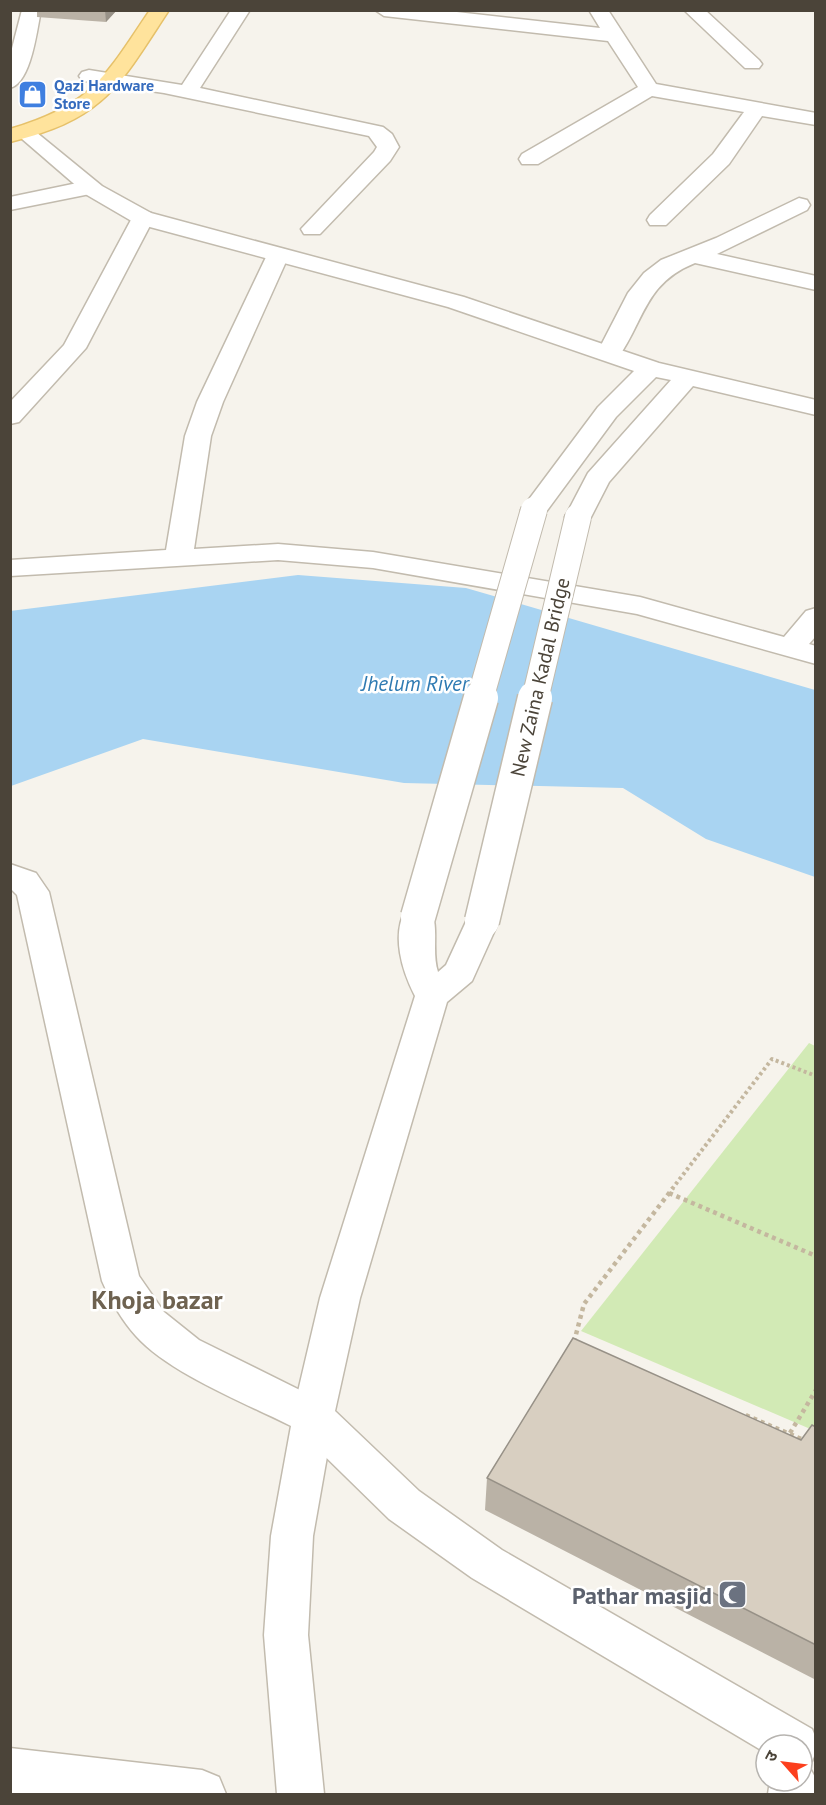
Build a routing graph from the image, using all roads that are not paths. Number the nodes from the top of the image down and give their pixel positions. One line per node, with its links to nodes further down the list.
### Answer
1 (32, 10): 11 (street)
2 (160, 10): 10 (main road)
3 (241, 10): 14 (street)
4 (384, 10): 7 (street)
5 (597, 10): 7 (street)
6 (693, 10): 9 (street)
7 (616, 36): 13 (street)
8 (101, 58): 12 (main road)
9 (752, 64)
10 (114, 79): 12 (street); 14 (street); 17 (main road)
11 (10, 82)
12 (83, 83): 17 (main road)
13 (648, 89): 15 (street); 18 (street)
14 (188, 92): 24 (street)
15 (756, 110): 16 (street); 23 (street)
16 (813, 116)
17 (15, 131): 19 (street)
18 (530, 159)
19 (87, 188): 20 (street); 22 (street)
20 (10, 204)
21 (799, 205): 26 (street)
22 (142, 218): 25 (street); 32 (street)
23 (658, 220)
24 (312, 229)
25 (278, 255): 28 (street); 33 (street)
26 (690, 255): 27 (street); 28 (street)
27 (816, 283)
28 (609, 353): 29 (street)
29 (651, 368): 30 (street); 38 (street, bridge)
30 (687, 377): 31 (street); 38 (street, New Zaina Kadal Bridge, bridge)
31 (816, 408)
32 (10, 417)
33 (179, 557): 34 (street); 36 (street)
34 (10, 568)
35 (816, 617): 36 (street)
36 (803, 651)
37 (10, 875): 39 (street)
38 (432, 996): 39 (street)
39 (313, 1417): 40 (street); 43 (street)
40 (776, 1733)
41 (10, 1771): 42 (street)
42 (202, 1794)
43 (301, 1794)

